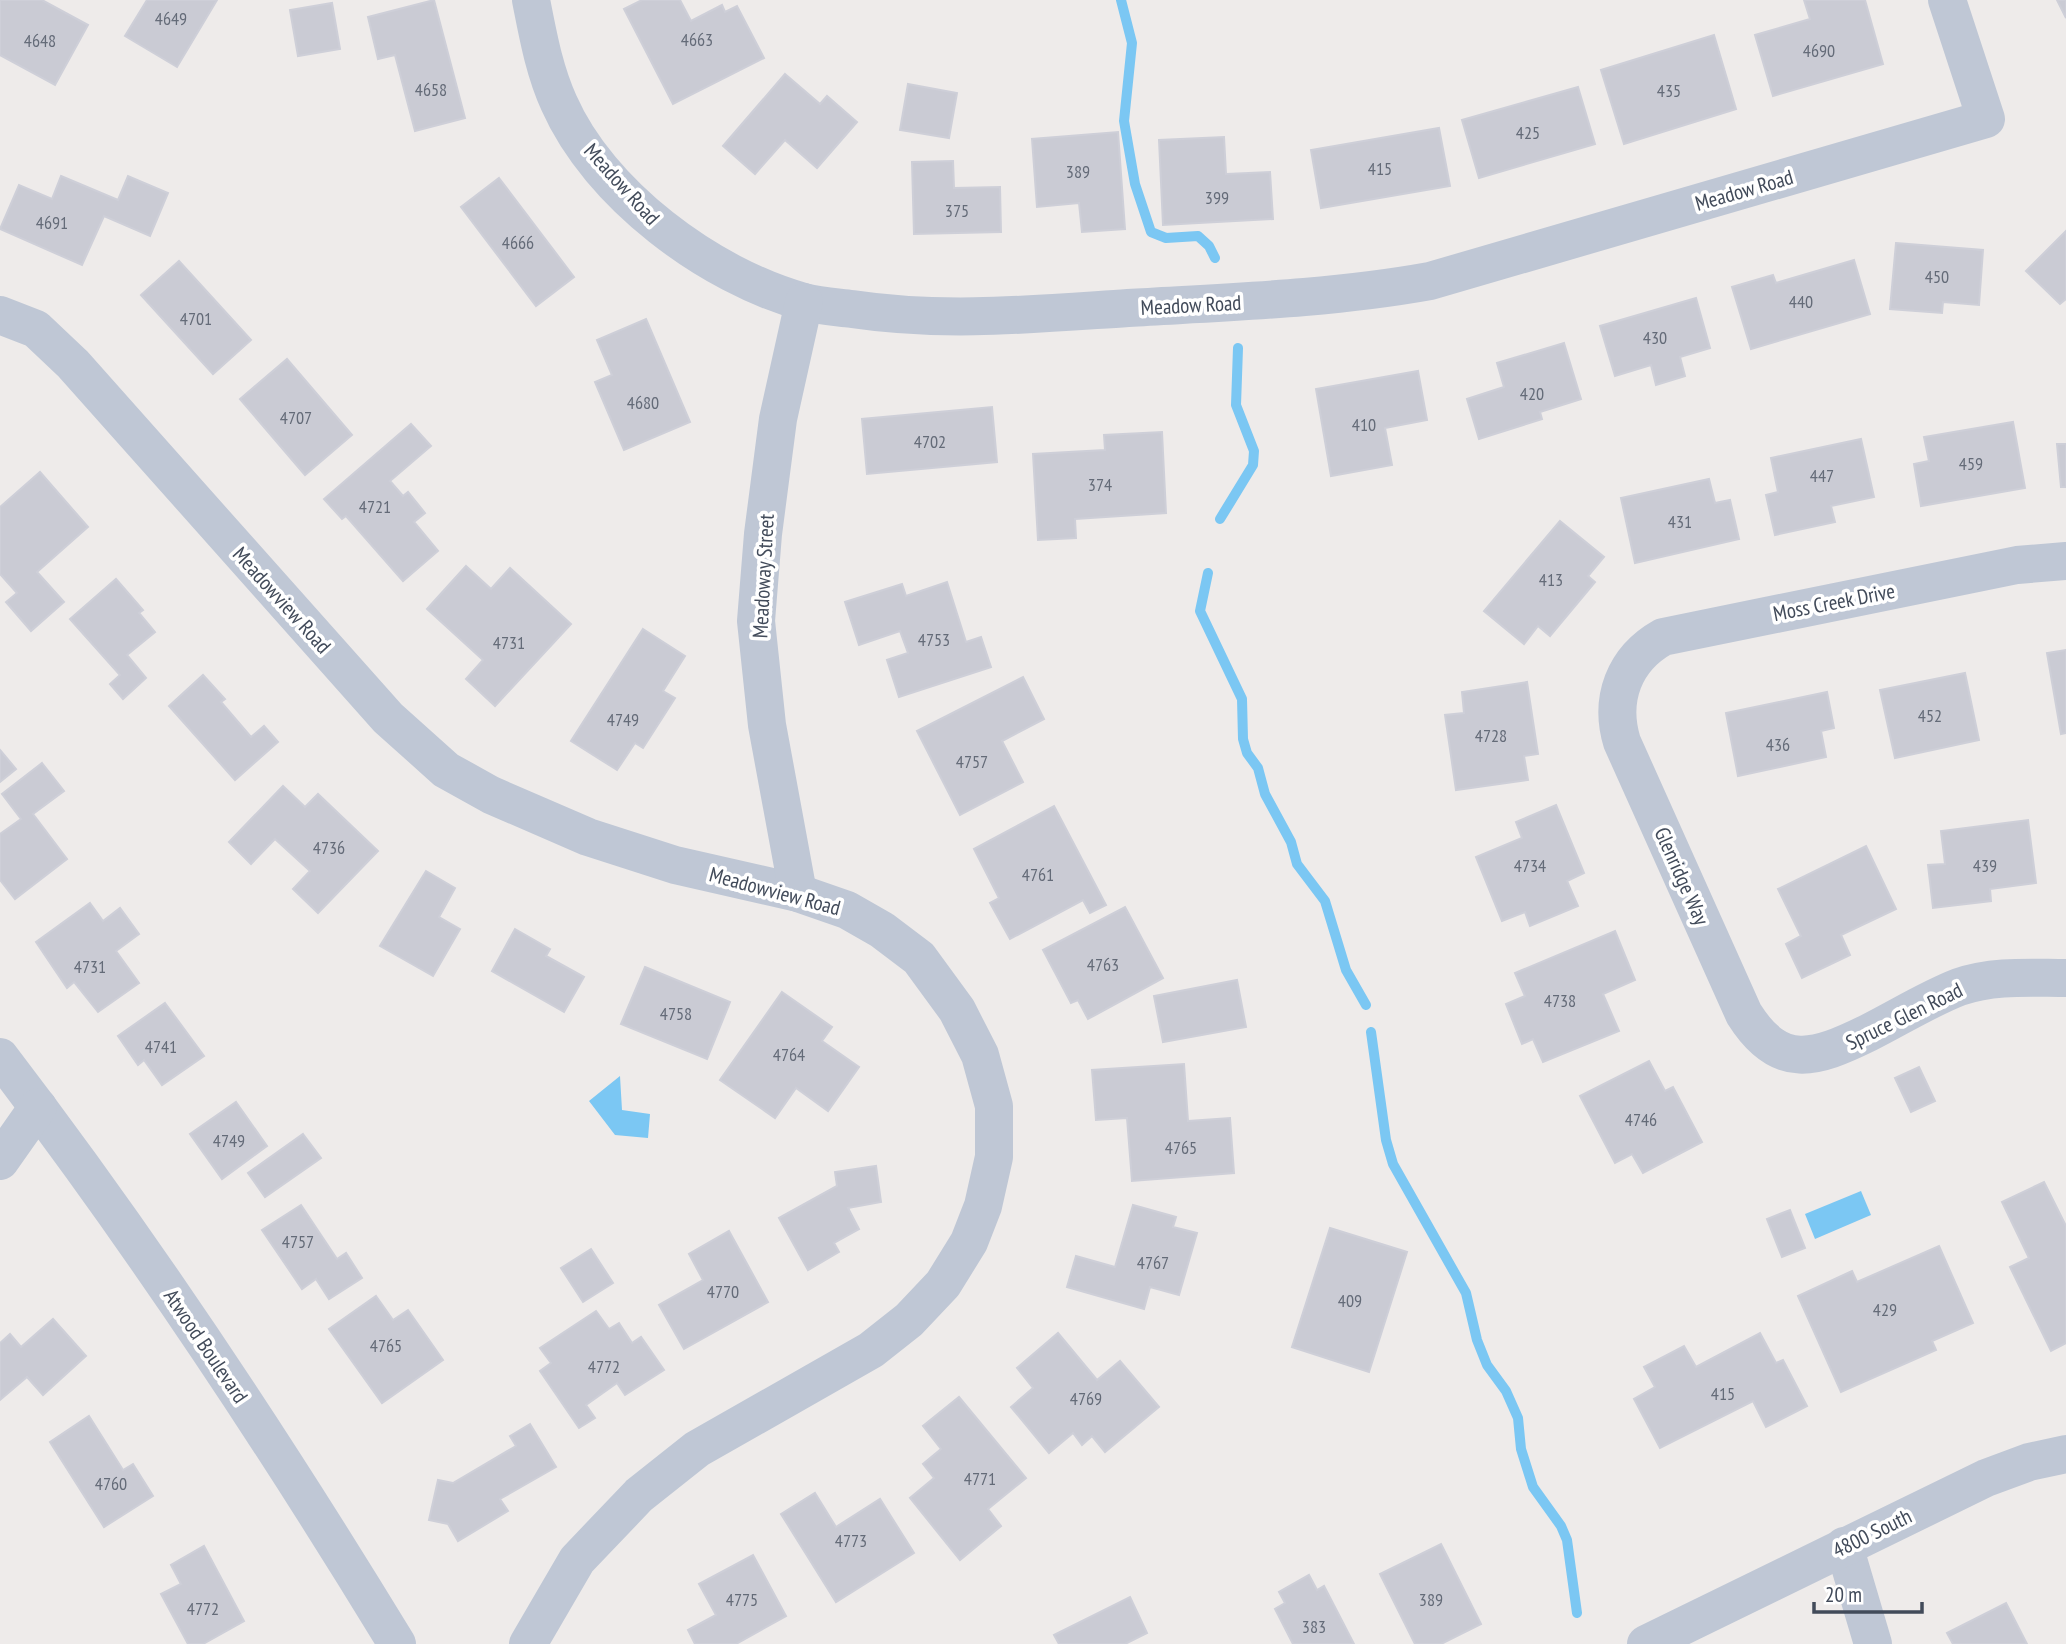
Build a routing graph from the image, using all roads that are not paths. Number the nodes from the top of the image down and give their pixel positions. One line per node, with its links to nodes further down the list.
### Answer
1 (531, 0): 3 (street, Meadow Road)
2 (1947, 0): 3 (street, Meadow Road)
3 (804, 302): 7 (street, Meadoway Street)
4 (0, 315): 7 (street, Meadowview Road)
5 (2066, 561): 6 (street, Moss Creek Drive)
6 (1623, 681): 9 (street, Glenridge Way)
7 (798, 893): 16 (street, Meadowview Road)
8 (2066, 978): 9 (street, Spruce Glen Road)
9 (1786, 1052)
10 (0, 1057): 11 (street, Atwood Boulevard)
11 (38, 1107): 12 (street); 15 (street, Atwood Boulevard)
12 (0, 1161)
13 (2066, 1454): 14 (street, 4800 South)
14 (1844, 1546): 17 (street, 4800 South); 18 (street)
15 (397, 1644)
16 (528, 1644)
17 (1646, 1644)
18 (1873, 1644)

